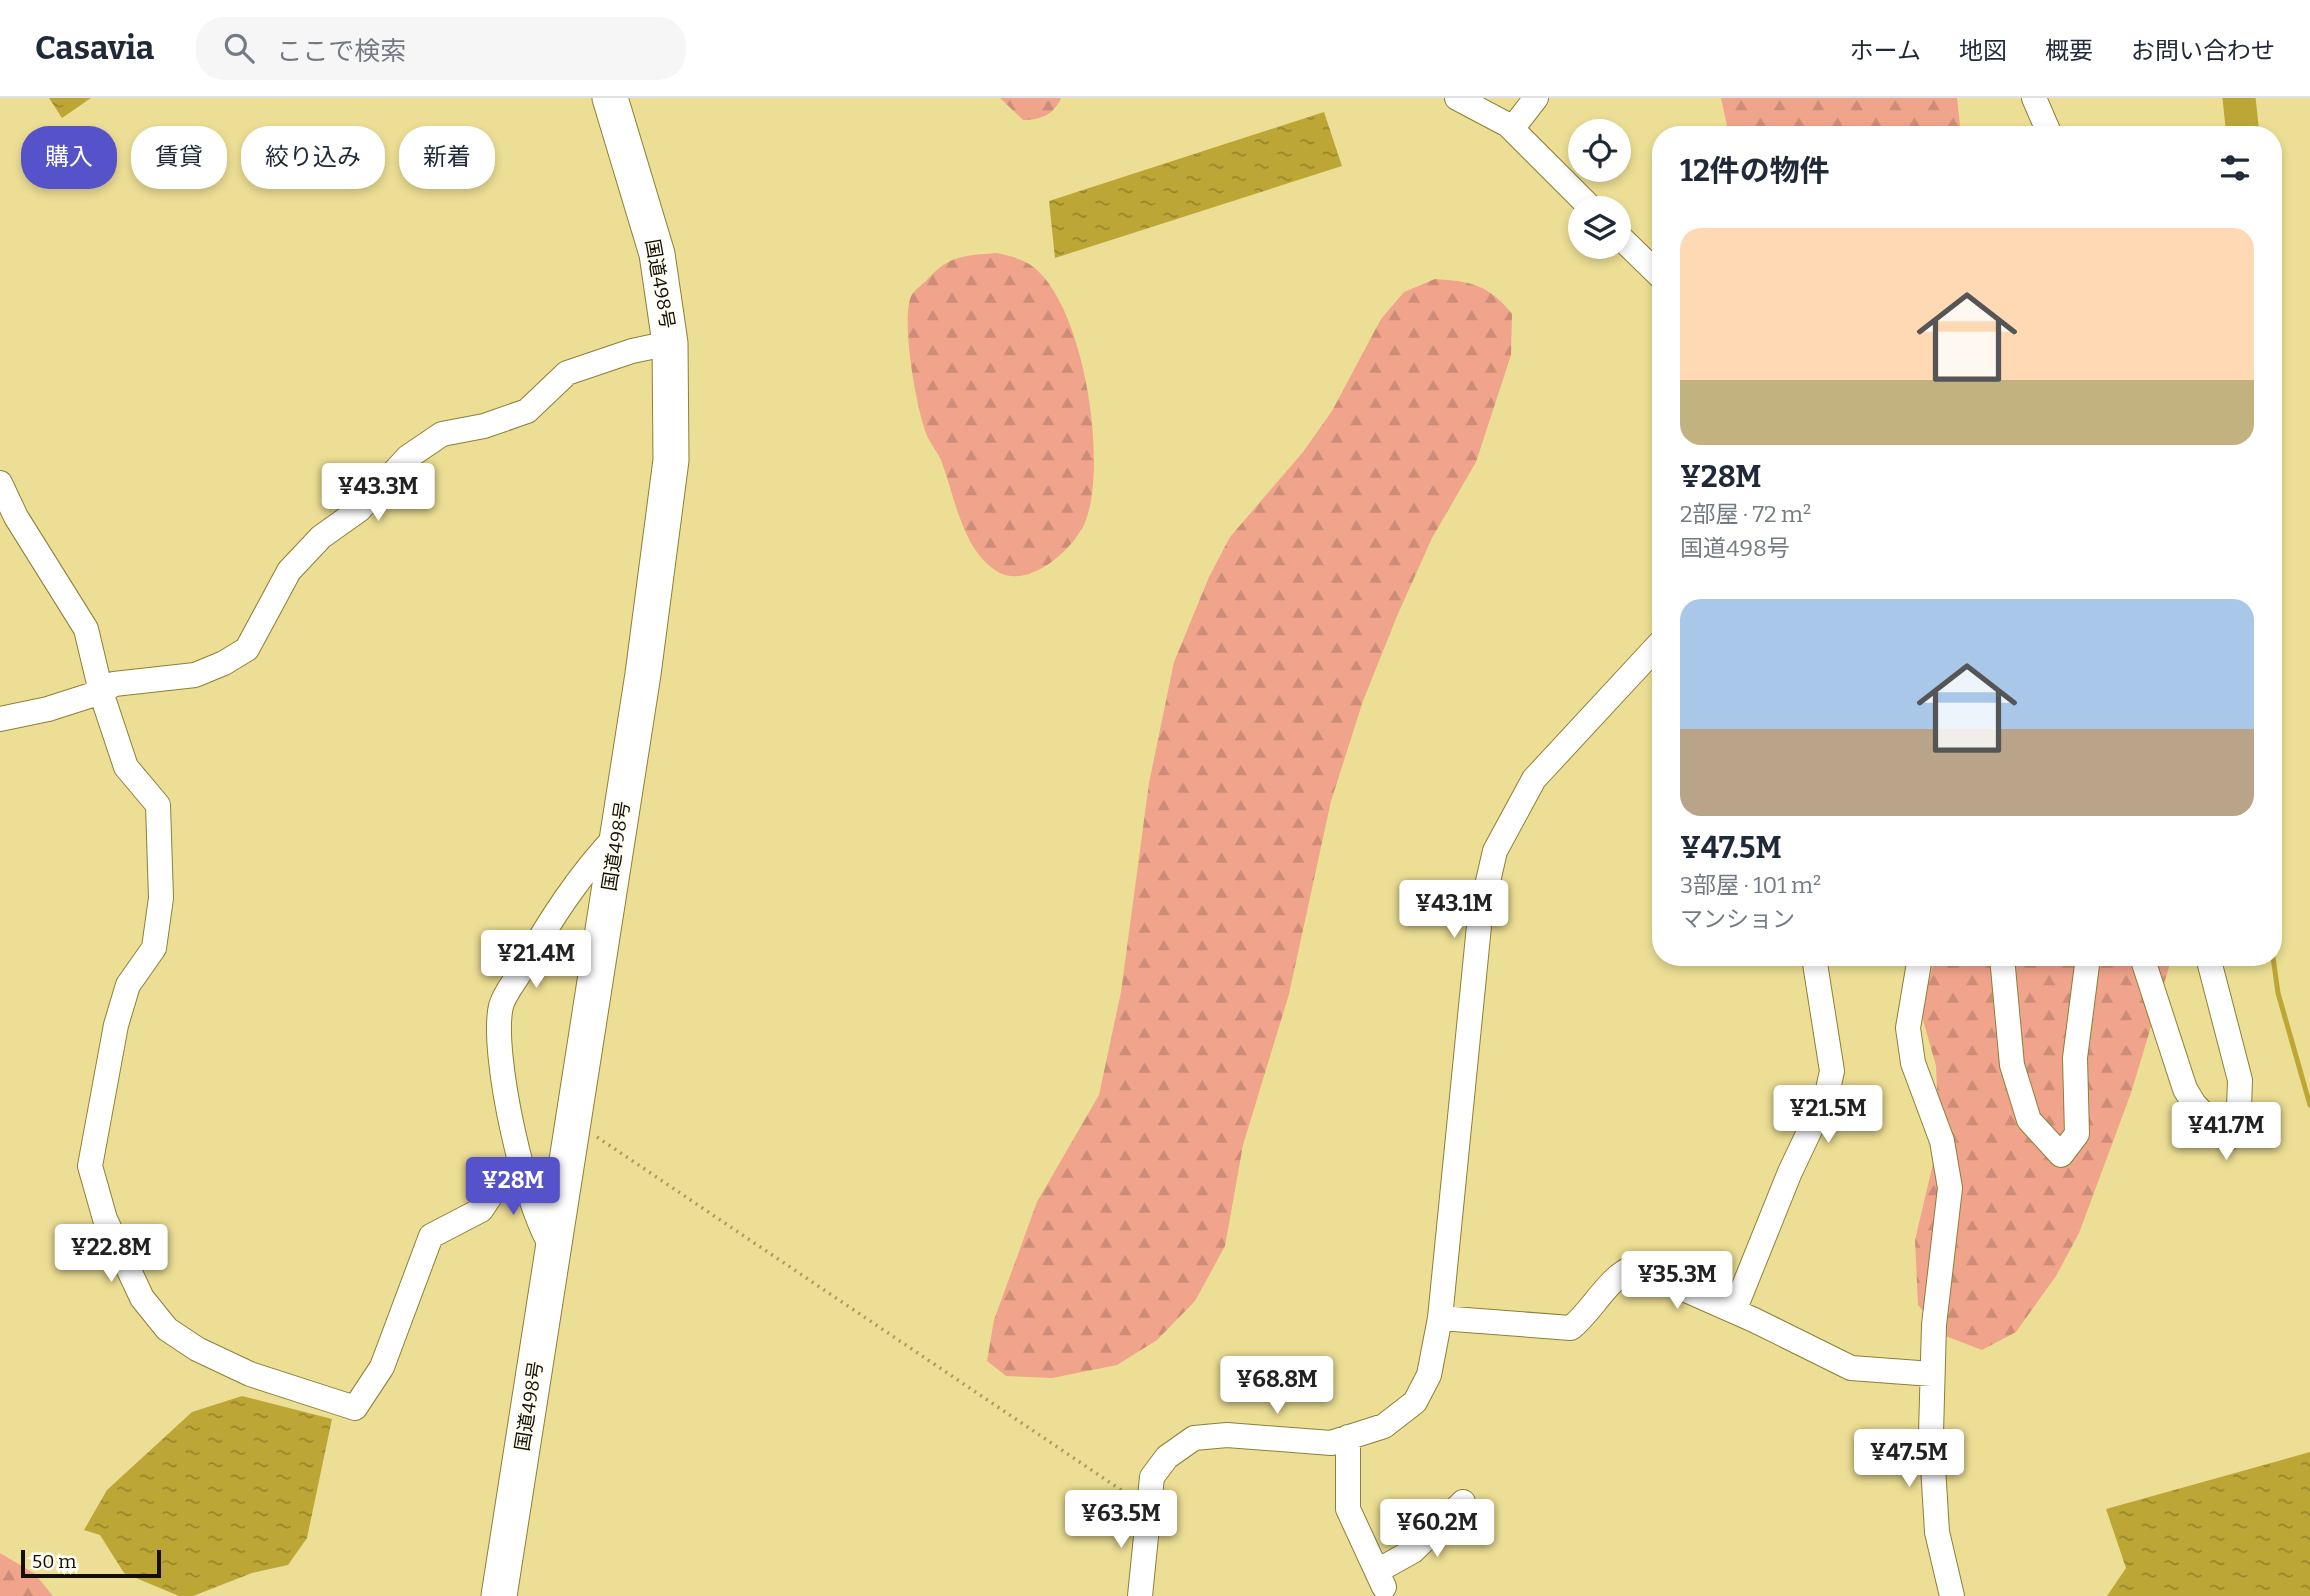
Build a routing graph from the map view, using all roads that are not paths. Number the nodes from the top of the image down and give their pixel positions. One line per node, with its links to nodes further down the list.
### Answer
1 (610, 98): 10 (highway, 国道498号)
2 (1457, 98): 6 (street)
3 (1535, 98): 6 (street)
4 (2034, 98): 5 (street)
5 (2046, 126)
6 (1512, 130): 7 (street)
7 (1579, 196)
8 (1631, 248): 9 (street)
9 (1652, 268)
10 (670, 343): 14 (street); 16 (highway, 国道498号)
11 (0, 483): 12 (street)
12 (8, 523): 14 (street)
13 (1652, 652): 26 (street)
14 (101, 692): 15 (street); 23 (street)
15 (0, 719)
16 (618, 834): 23 (street); 24 (highway, 国道498号)
17 (1815, 966): 25 (street)
18 (1918, 966): 27 (street)
19 (2003, 966): 20 (street)
20 (2087, 966)
21 (2145, 966): 22 (street)
22 (2210, 966)
23 (520, 1162): 24 (street)
24 (554, 1250): 30 (highway, 国道498号)
25 (1734, 1311): 26 (street); 27 (street)
26 (1440, 1318): 28 (street)
27 (1932, 1374): 32 (street)
28 (1348, 1437): 29 (street); 31 (street)
29 (1463, 1502)
30 (499, 1596)
31 (1139, 1596)
32 (1951, 1596)

